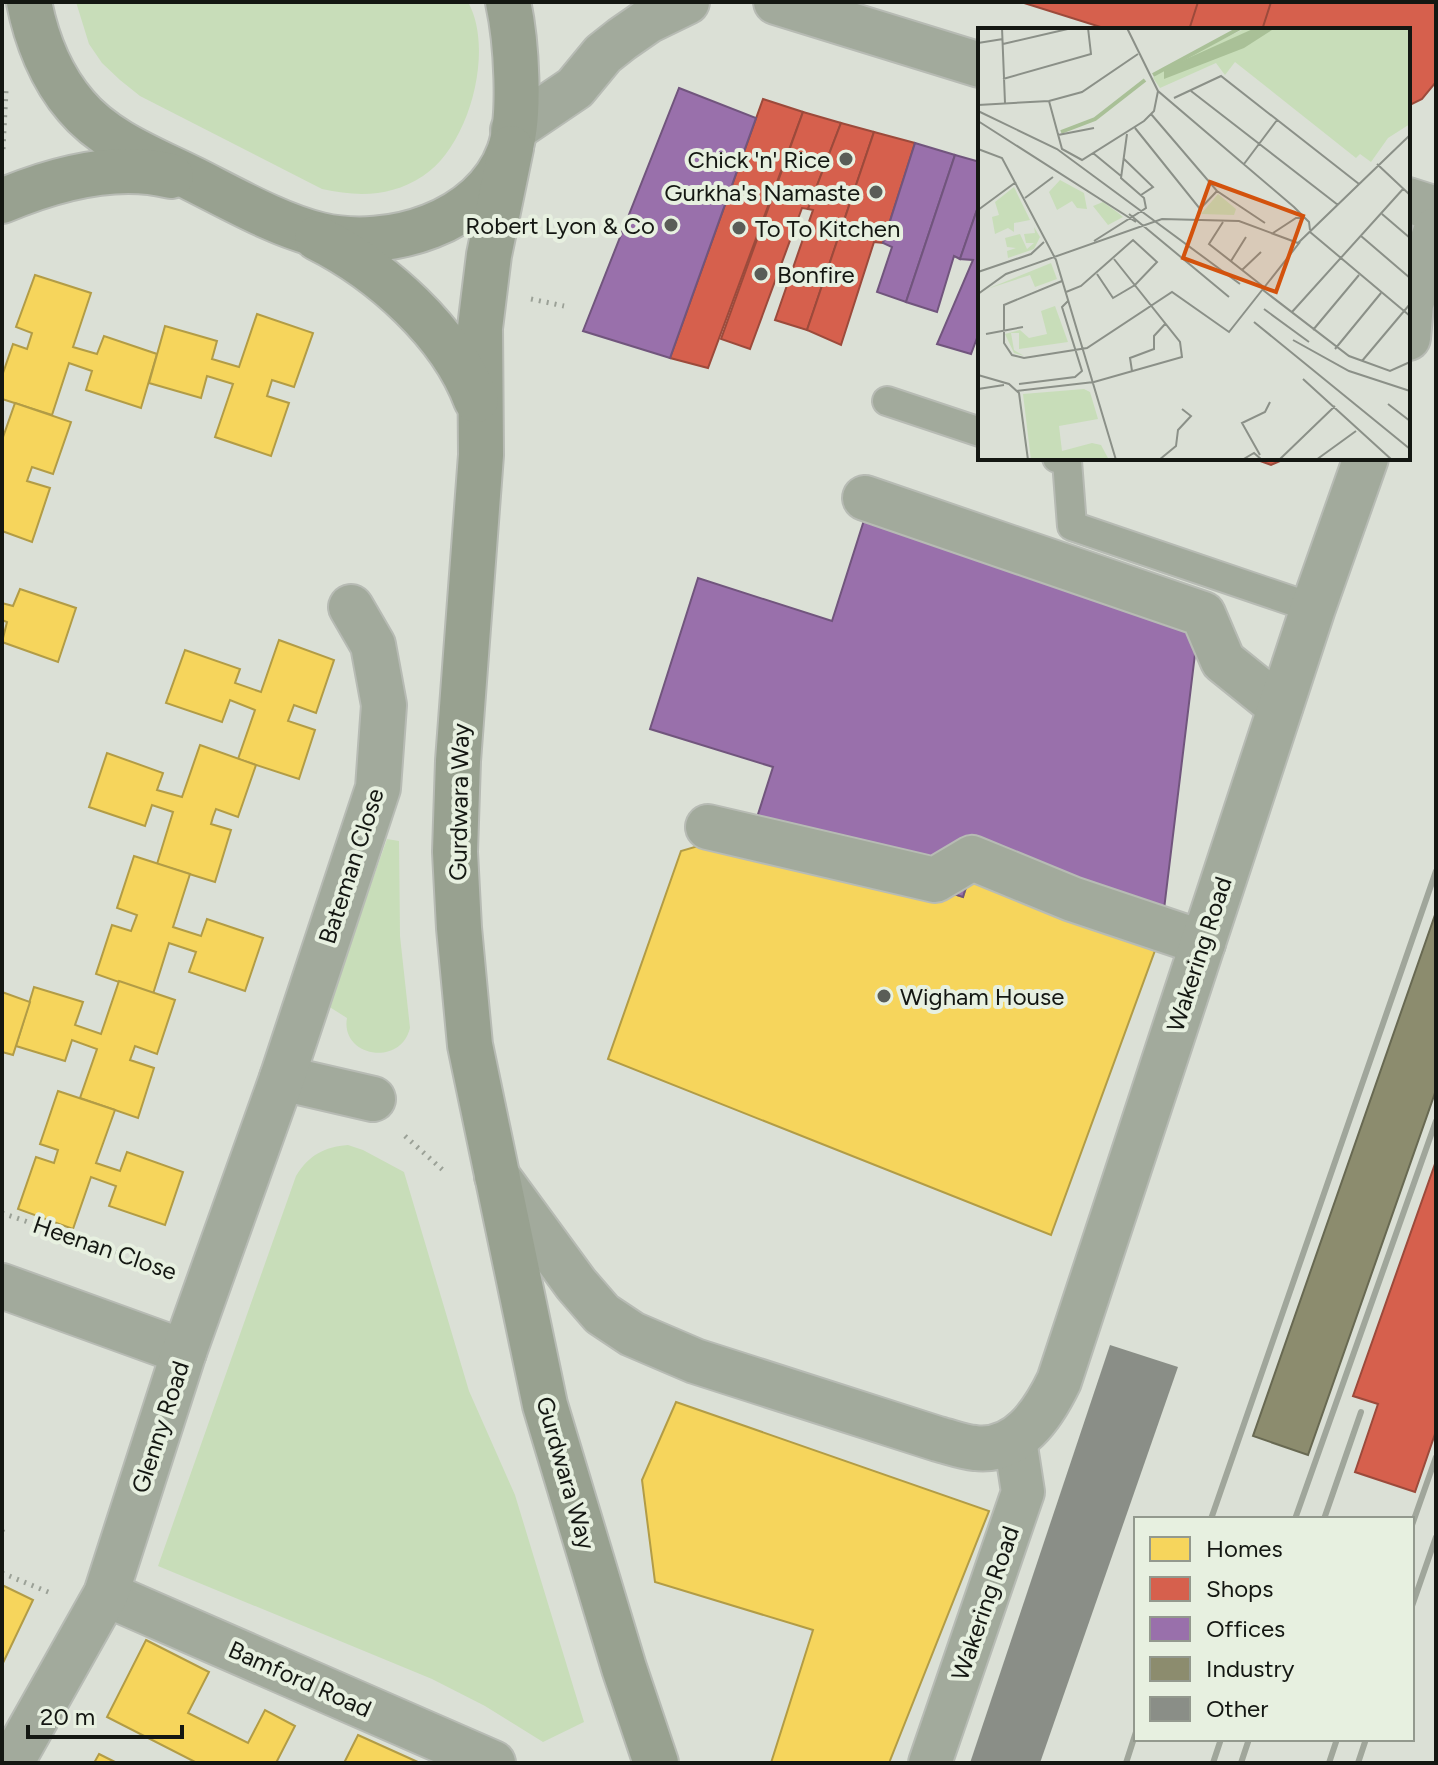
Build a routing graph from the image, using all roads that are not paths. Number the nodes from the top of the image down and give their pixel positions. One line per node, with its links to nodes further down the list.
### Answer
1 (29, 2): 7 (main road)
2 (508, 2): 6 (main road, Gurdwara Way)
3 (687, 2): 6 (street)
4 (776, 2): 5 (street)
5 (978, 64)
6 (512, 139): 11 (main road); 15 (main road, Gurdwara Way)
7 (208, 187): 8 (main road); 11 (main road)
8 (2, 201)
9 (1410, 201): 10 (street)
10 (1436, 209)
11 (287, 223): 15 (main road, Gurdwara Way)
12 (1436, 230): 13 (street)
13 (1410, 315)
14 (887, 401): 16 (lane)
15 (482, 426): 27 (main road, Gurdwara Way)
16 (978, 431)
17 (1064, 460): 21 (lane)
18 (1365, 460): 21 (street, Wakering Road)
19 (865, 498): 22 (street)
20 (351, 607): 25 (street, Bateman Close)
21 (1313, 608): 22 (street, Wakering Road)
22 (1280, 707): 24 (street, Wakering Road)
23 (708, 827): 24 (street)
24 (1203, 943): 30 (street, Wakering Road)
25 (282, 1078): 26 (street); 29 (street, Glenny Road)
26 (373, 1099)
27 (497, 1176): 30 (street, Gurdwara Way); 34 (main road, Gurdwara Way)
28 (2, 1286): 29 (street)
29 (184, 1352): 31 (street, Glenny Road)
30 (1015, 1440): 35 (street, Wakering Road)
31 (106, 1594): 32 (street, Glenny Road); 33 (street, Bamford Road)
32 (11, 1763)
33 (493, 1763)
34 (656, 1763)
35 (930, 1763)

